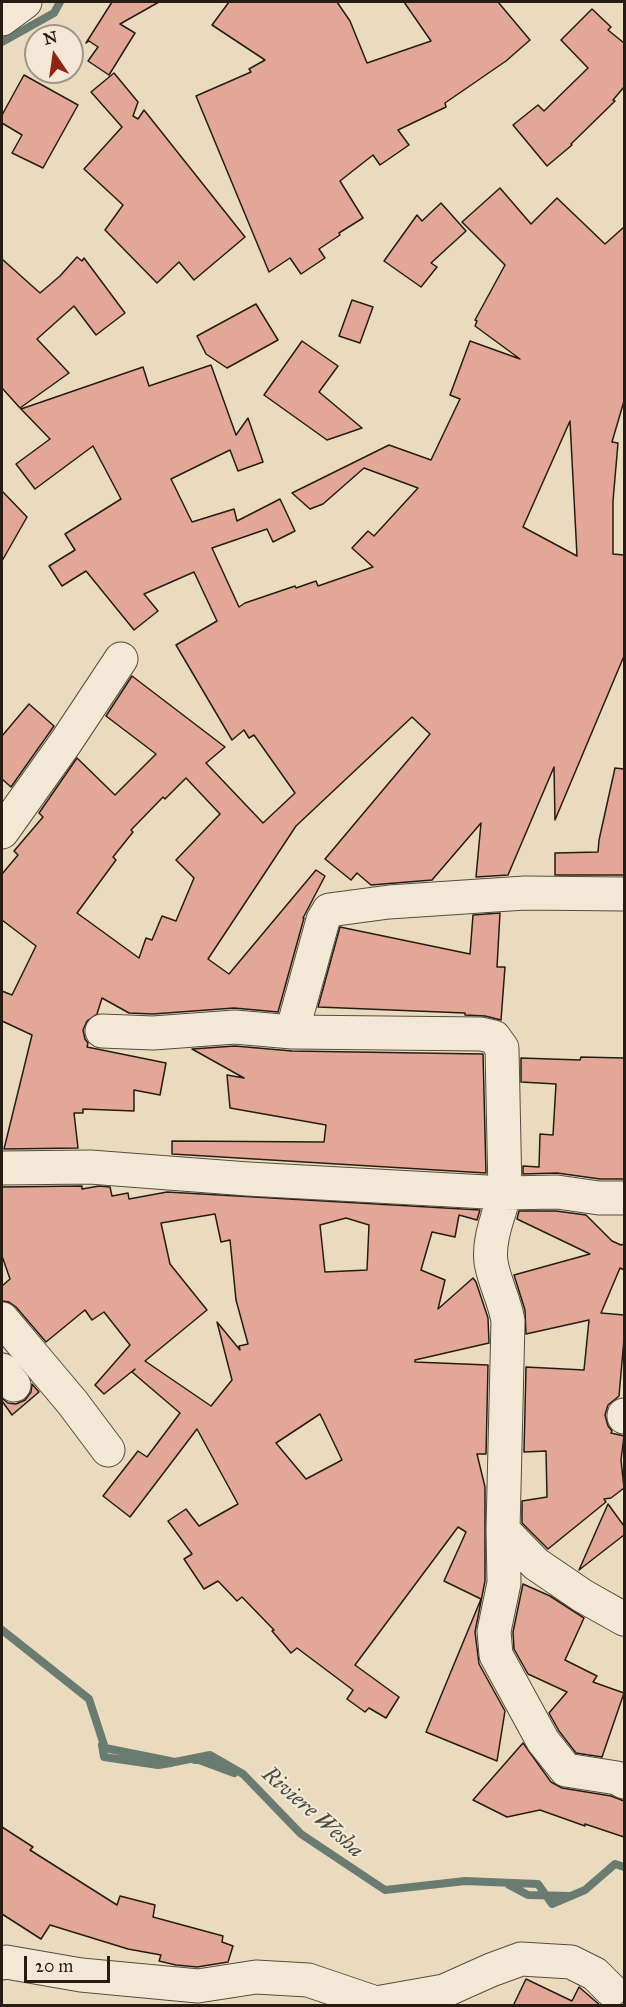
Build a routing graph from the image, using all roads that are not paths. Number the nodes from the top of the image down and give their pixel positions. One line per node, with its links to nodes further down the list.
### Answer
1 (25, 2): 2 (street)
2 (2, 19)
3 (121, 659): 4 (street)
4 (2, 832)
5 (624, 894): 7 (street)
6 (102, 1031): 7 (street)
7 (292, 1032): 9 (street)
8 (2, 1168): 9 (street)
9 (505, 1193): 10 (street); 13 (street)
10 (624, 1198)
11 (2, 1319): 12 (street)
12 (108, 1450)
13 (503, 1530): 14 (street); 15 (street)
14 (624, 1619)
15 (624, 1782)
16 (2, 1963): 17 (street)
17 (613, 1998)

